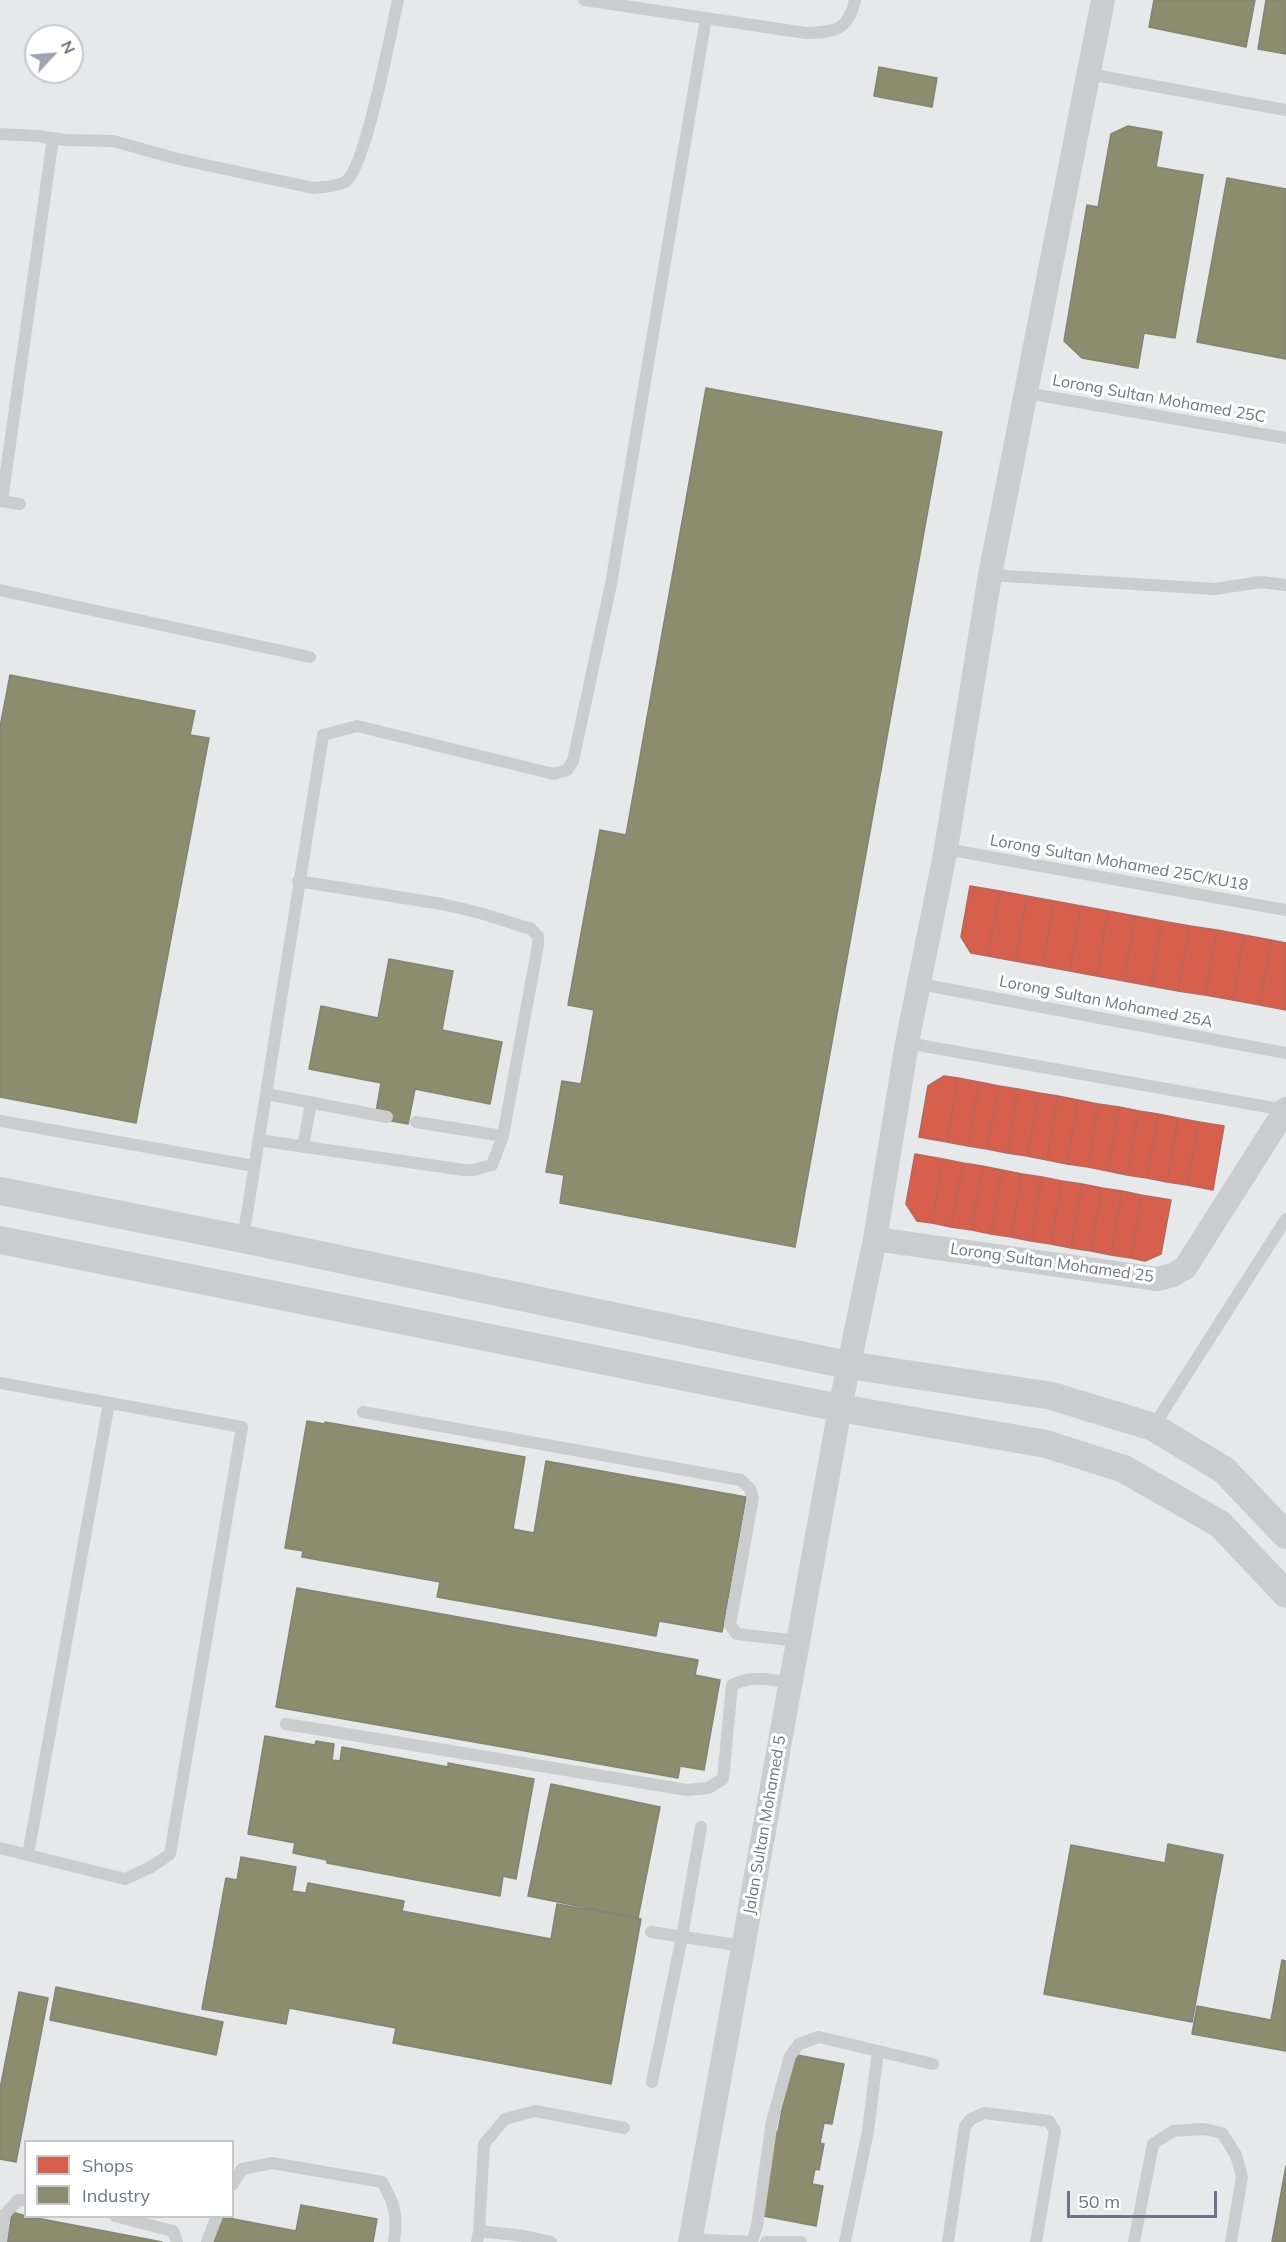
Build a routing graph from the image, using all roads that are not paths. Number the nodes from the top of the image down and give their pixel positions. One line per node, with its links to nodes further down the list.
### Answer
1 (398, 0): 9 (lane)
2 (584, 0): 5 (lane)
3 (855, 0): 5 (lane)
4 (1102, 0): 6 (street, Jalan Sultan Mohamed 5)
5 (706, 18): 19 (lane)
6 (1089, 74): 7 (lane); 10 (street, Jalan Sultan Mohamed 5)
7 (1286, 110)
8 (0, 134): 9 (lane)
9 (53, 138): 12 (lane)
10 (1026, 393): 11 (lane, Lorong Sultan Mohamed 25C); 14 (street, Jalan Sultan Mohamed 5)
11 (1286, 438)
12 (1, 501): 13 (lane)
13 (20, 504)
14 (990, 575): 15 (lane); 18 (street, Jalan Sultan Mohamed 5)
15 (1286, 585)
16 (0, 590): 17 (lane)
17 (310, 657)
18 (946, 849): 20 (lane, Lorong Sultan Mohamed 25C/KU18); 21 (street, Jalan Sultan Mohamed 5)
19 (298, 881): 24 (lane); 30 (lane)
20 (1286, 910)
21 (920, 984): 22 (street, Jalan Sultan Mohamed 5); 23 (lane, Lorong Sultan Mohamed 25A)
22 (907, 1043): 26 (lane); 37 (street, Jalan Sultan Mohamed 5)
23 (1286, 1053)
24 (266, 1094): 25 (lane); 31 (lane)
25 (311, 1102): 27 (lane); 32 (lane)
26 (1285, 1110): 37 (street, Lorong Sultan Mohamed 25)
27 (387, 1117)
28 (0, 1121): 33 (lane)
29 (416, 1122): 30 (lane)
30 (503, 1136): 32 (lane)
31 (258, 1140): 32 (lane); 33 (lane)
32 (303, 1147)
33 (254, 1166): 36 (lane)
34 (0, 1191): 36 (street)
35 (1286, 1219): 44 (lane)
36 (243, 1239): 39 (street)
37 (875, 1239): 39 (street, Jalan Sultan Mohamed 5)
38 (0, 1240): 42 (street)
39 (848, 1365): 42 (street, Jalan Sultan Mohamed 5); 44 (street)
40 (0, 1383): 41 (lane)
41 (109, 1403): 52 (lane); 52 (lane)
42 (840, 1408): 46 (street); 47 (street, Jalan Sultan Mohamed 5)
43 (363, 1412): 47 (lane)
44 (1153, 1428): 45 (street)
45 (1286, 1535)
46 (1286, 1594)
47 (798, 1641): 48 (street, Jalan Sultan Mohamed 5)
48 (791, 1683): 49 (lane); 55 (street, Jalan Sultan Mohamed 5)
49 (286, 1724)
50 (701, 1827): 54 (lane)
51 (0, 1848): 52 (lane)
52 (27, 1855)
53 (651, 1932): 54 (lane)
54 (682, 1937): 55 (lane); 58 (lane)
55 (743, 1947): 65 (street, Jalan Sultan Mohamed 5)
56 (878, 2051): 57 (lane); 71 (lane); 74 (lane)
57 (933, 2064)
58 (652, 2082)
59 (624, 2128): 64 (lane)
60 (234, 2182): 69 (lane)
61 (24, 2200): 66 (lane)
62 (119, 2218): 67 (lane)
63 (217, 2218): 68 (lane)
64 (478, 2236): 70 (lane)
65 (690, 2240): 71 (lane)
66 (1, 2242)
67 (177, 2242)
68 (207, 2242)
69 (394, 2242)
70 (551, 2242)
71 (751, 2242)
72 (766, 2242): 73 (lane)
73 (801, 2242)
74 (845, 2242)
75 (948, 2242): 76 (lane)
76 (1036, 2242)
77 (1134, 2242): 78 (lane)
78 (1232, 2242)

